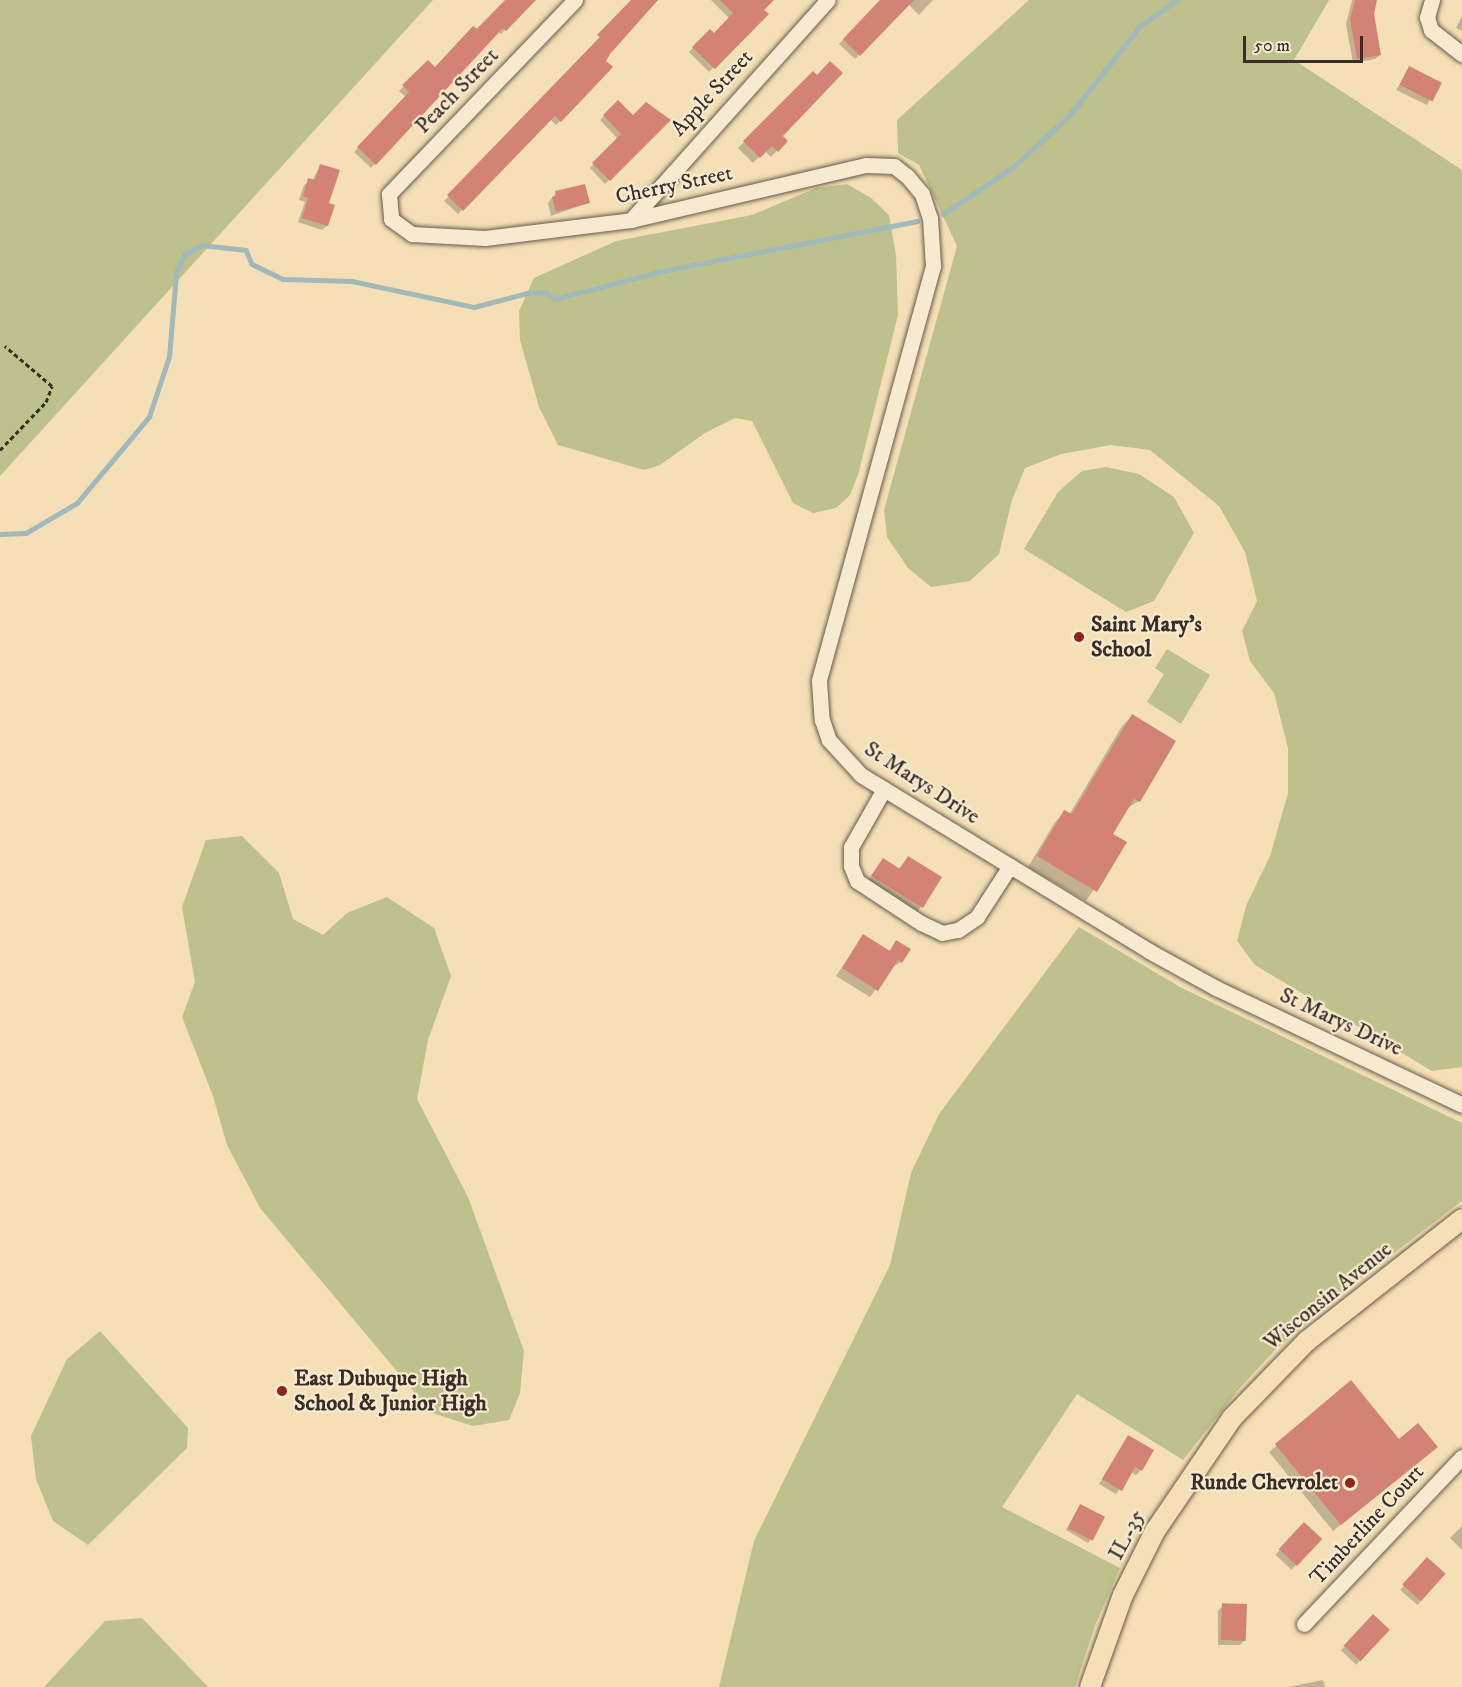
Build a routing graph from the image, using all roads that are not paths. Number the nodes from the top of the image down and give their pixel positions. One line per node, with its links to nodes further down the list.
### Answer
1 (575, 0): 5 (street, Peach Street)
2 (828, 0): 6 (street, Apple Street)
3 (1430, 3): 4 (street)
4 (1462, 54)
5 (391, 219): 6 (street, Cherry Street)
6 (631, 219): 7 (street, Cherry Street)
7 (931, 229): 8 (street, St Marys Drive)
8 (884, 789): 9 (street, St Marys Drive); 9 (street)
9 (1010, 866): 10 (street, St Marys Drive)
10 (1462, 1105)
11 (1462, 1219): 12 (main road, Wisconsin Avenue)
12 (1232, 1418): 15 (main road, IL-35)
13 (1462, 1457): 14 (street, Timberline Court)
14 (1304, 1624)
15 (1090, 1687)

